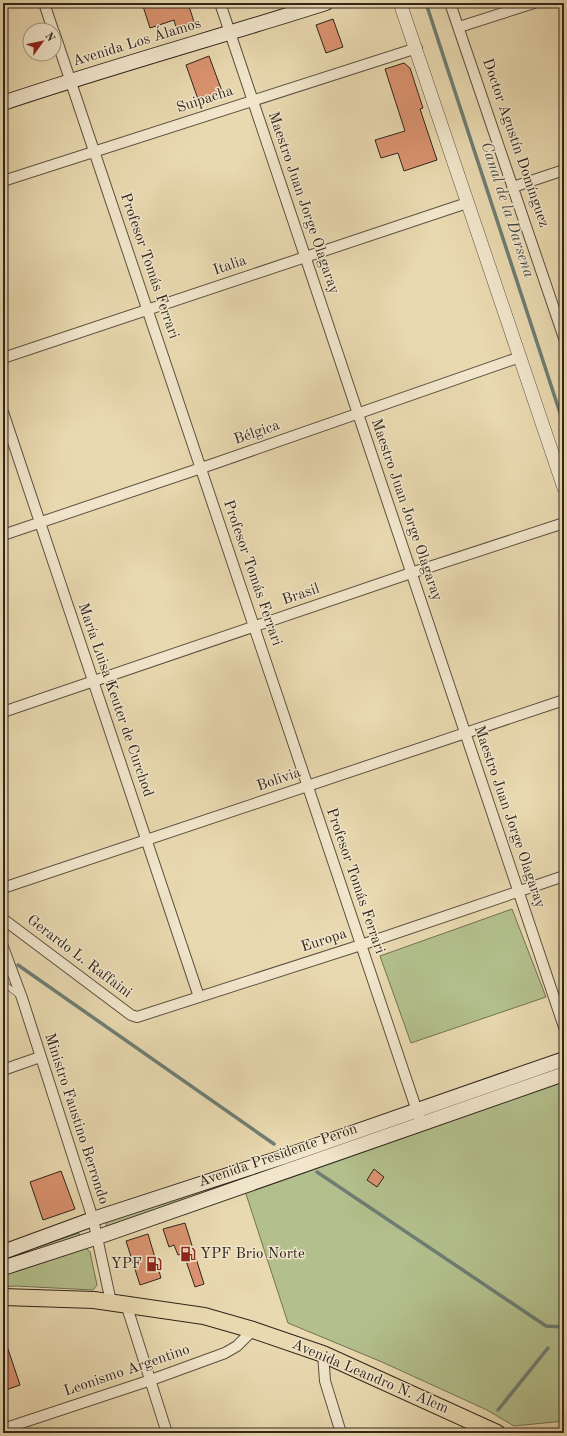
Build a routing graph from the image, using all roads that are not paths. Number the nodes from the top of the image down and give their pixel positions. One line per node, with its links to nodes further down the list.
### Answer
1 (44, 3): 7 (street, Profesor Tomás Ferrari)
2 (220, 3): 9 (street, Maestro Juan Jorge Olagaray)
3 (326, 3): 9 (main road, Avenida Los Álamos)
4 (400, 3): 10 (street)
5 (450, 3): 8 (street, Doctor Agustín Domínguez)
6 (534, 3): 8 (street)
7 (51, 22)
8 (459, 27): 18 (street, Doctor Agustín Domínguez)
9 (230, 33): 12 (main road, Avenida Los Álamos); 13 (street, Maestro Juan Jorge Olagaray)
10 (416, 48): 13 (street, Suipacha); 19 (street)
11 (62, 56): 12 (street, Profesor Tomás Ferrari)
12 (70, 80): 14 (main road, Avenida Los Álamos); 15 (street, Profesor Tomás Ferrari)
13 (252, 100): 15 (street, Suipacha); 20 (street, Maestro Juan Jorge Olagaray)
14 (3, 103)
15 (94, 152): 17 (street, Suipacha); 21 (street, Profesor Tomás Ferrari)
16 (564, 170): 18 (street)
17 (3, 182)
18 (513, 187): 22 (street, Doctor Agustín Domínguez)
19 (467, 203): 20 (street, Italia); 24 (street)
20 (305, 256): 21 (street, Italia); 26 (street, Maestro Juan Jorge Olagaray)
21 (147, 309): 23 (street, Italia); 27 (street, Profesor Tomás Ferrari)
22 (564, 338)
23 (3, 358)
24 (520, 358): 26 (street, Bélgica); 28 (street)
25 (3, 412): 29 (street, María Luisa Keuter de Curchod)
26 (358, 414): 27 (street, Bélgica); 32 (street, Maestro Juan Jorge Olagaray)
27 (201, 468): 29 (street, Bélgica); 33 (street, Profesor Tomás Ferrari)
28 (564, 488)
29 (40, 523): 31 (street, Bélgica); 34 (street, María Luisa Keuter de Curchod)
30 (564, 523): 32 (street, Brasil)
31 (3, 535)
32 (412, 573): 33 (street, Brasil); 37 (street, Maestro Juan Jorge Olagaray)
33 (254, 628): 34 (street, Brasil); 38 (street, Profesor Tomás Ferrari)
34 (94, 682): 36 (street, Brasil); 39 (street, María Luisa Keuter de Curchod)
35 (564, 700): 37 (street, Bolivia)
36 (3, 712)
37 (466, 734): 38 (street, Bolivia); 42 (street, Maestro Juan Jorge Olagaray)
38 (308, 787): 39 (street, Bolivia); 44 (street, Profesor Tomás Ferrari)
39 (147, 841): 41 (street, Bolivia); 47 (street, María Luisa Keuter de Curchod)
40 (564, 876): 42 (street, Europa)
41 (3, 888)
42 (518, 891): 44 (street, Europa); 50 (street, Maestro Juan Jorge Olagaray)
43 (3, 919): 49 (street, Gerardo L. Raffaini)
44 (361, 945): 47 (street, Europa); 55 (street, Profesor Tomás Ferrari)
45 (3, 947): 48 (street, Ministro Faustino Berrondo)
46 (3, 983): 48 (lane)
47 (199, 997): 49 (street, Europa)
48 (22, 998): 51 (street, Ministro Faustino Berrondo)
49 (137, 1017)
50 (564, 1027)
51 (40, 1057): 53 (street); 59 (street, Ministro Faustino Berrondo)
52 (564, 1059): 55 (main road, Avenida Presidente Perón)
53 (3, 1070)
54 (564, 1074): 56 (main road, Avenida Presidente Perón)
55 (417, 1111): 56 (street, Profesor Tomás Ferrari); 57 (main road, Avenida Presidente Perón)
56 (422, 1124): 58 (main road, Avenida Presidente Perón)
57 (239, 1172): 58 (main road); 59 (main road, Avenida Presidente Perón)
58 (243, 1186): 60 (main road, Avenida Presidente Perón)
59 (93, 1219): 60 (street, Ministro Faustino Berrondo); 61 (main road, Avenida Presidente Perón)
60 (98, 1237): 62 (main road, Avenida Presidente Perón); 64 (street, Ministro Faustino Berrondo)
61 (3, 1252)
62 (3, 1268)
63 (3, 1297): 64 (main road, Avenida Leandro N. Alem)
64 (118, 1303): 65 (main road, Avenida Leandro N. Alem); 67 (street, Ministro Faustino Berrondo)
65 (253, 1330): 66 (main road, Avenida Leandro N. Alem); 67 (street, Leonismo Argentino)
66 (323, 1354): 69 (main road, Avenida Leandro N. Alem); 71 (street)
67 (151, 1380): 68 (street, Leonismo Argentino); 70 (street, Ministro Faustino Berrondo)
68 (3, 1429)
69 (494, 1432)
70 (167, 1433)
71 (341, 1433)

